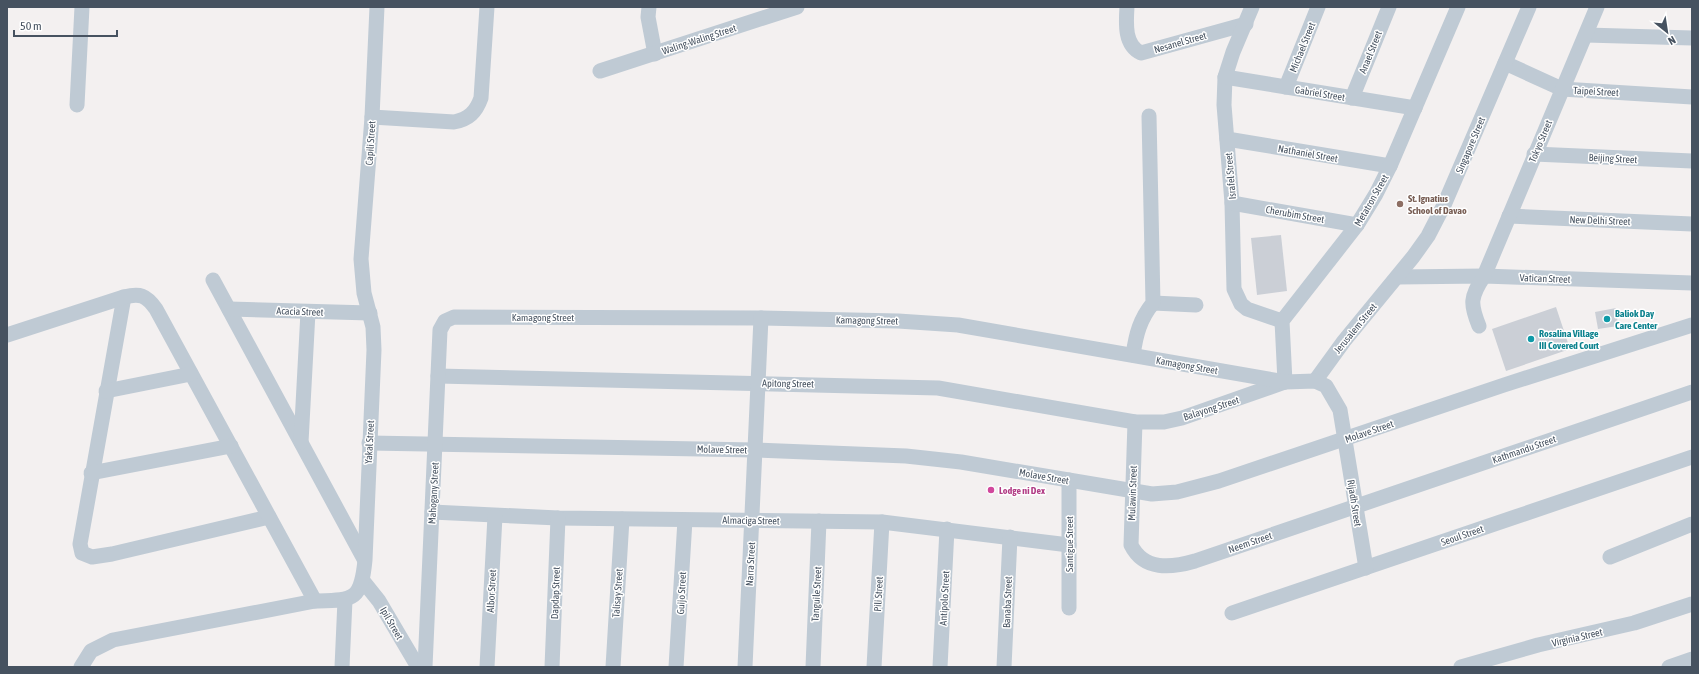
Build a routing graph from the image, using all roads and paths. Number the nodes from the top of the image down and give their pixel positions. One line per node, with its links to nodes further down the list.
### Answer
1 (82, 7): 24 (street)
2 (377, 7): 27 (street, Capili Street)
3 (486, 7): 27 (street)
4 (649, 7): 16 (street)
5 (1127, 7): 13 (street, Nesanel Street)
6 (1252, 7): 13 (street, Israfel Street)
7 (1318, 7): 20 (street, Michael Street)
8 (1389, 7): 23 (street, Anael Street)
9 (1458, 7): 25 (street, Metatron Street)
10 (1529, 7): 17 (street, Singapore Street)
11 (1597, 7): 14 (street, Tokyo Street)
12 (789, 8): 16 (street, Waling-Waling Street)
13 (1246, 24): 19 (street, Israfel Street)
14 (1586, 35): 15 (street); 21 (street, Tokyo Street)
15 (1692, 38)
16 (655, 54): 18 (street, Waling-Waling Street)
17 (1505, 63): 21 (street, Taipei Street); 37 (street, Singapore Street)
18 (600, 71)
19 (1225, 77): 20 (street, Gabriel Street); 28 (street, Israfel Street)
20 (1286, 87): 23 (street, Gabriel Street)
21 (1562, 89): 22 (street, Taipei Street); 29 (street, Tokyo Street)
22 (1692, 97)
23 (1352, 98): 25 (street, Gabriel Street)
24 (77, 105)
25 (1415, 108): 31 (street, Metatron Street)
26 (1149, 116): 42 (street)
27 (372, 117): 38 (street, Capili Street)
28 (1227, 139): 31 (street, Nathaniel Street); 32 (street, Israfel Street)
29 (1534, 154): 30 (street, Beijing Street); 33 (street, Tokyo Street)
30 (1692, 161)
31 (1390, 166): 35 (street, Metatron Street)
32 (1232, 203): 35 (street, Cherubim Street); 49 (street, Israfel Street)
33 (1509, 216): 34 (street, New Delhi Street); 36 (street, Tokyo Street)
34 (1692, 224)
35 (1357, 225): 49 (street, Metatron Street)
36 (1484, 276): 37 (street, Vatican Street); 40 (street, Vatican Street); 51 (street, Tokyo Street)
37 (1398, 277): 56 (street, Jerusalem Street)
38 (362, 278): 46 (street, Yakal Street)
39 (213, 280): 44 (street)
40 (1692, 283)
41 (124, 297): 52 (street); 54 (street); 59 (street)
42 (1153, 303): 43 (street); 53 (street)
43 (1196, 305)
44 (229, 309): 45 (street, Acacia Street); 63 (street)
45 (308, 312): 46 (street, Acacia Street); 63 (street)
46 (370, 314): 64 (street, Yakal Street)
47 (761, 318): 48 (street, Kamagong Street); 53 (street, Kamagong Street); 57 (street, Narra Street)
48 (444, 321): 55 (street, Mahogany Street)
49 (1282, 321): 58 (street)
50 (1692, 325): 62 (street, Molave Street)
51 (1479, 326)
52 (7, 335)
53 (1134, 355): 58 (street, Kamagong Street)
54 (191, 374): 59 (street); 66 (street)
55 (438, 376): 57 (street, Apitong Street); 65 (street, Mahogany Street)
56 (1315, 381): 58 (street); 62 (street, Rijadh Street)
57 (758, 382): 61 (street, Apitong Street); 67 (street, Narra Street)
58 (1285, 382): 61 (street, Balayong Street)
59 (106, 391): 69 (street)
60 (1692, 392): 72 (street, Kathmandu Street)
61 (1135, 422): 71 (street, Mulawin Street)
62 (1345, 439): 71 (street, Molave Street); 72 (street, Rijadh Street)
63 (301, 442): 87 (street)
64 (369, 443): 65 (street, Molave Street); 87 (street, Yakal Street)
65 (435, 444): 67 (street, Molave Street); 73 (street, Mahogany Street)
66 (231, 446): 69 (street); 75 (street)
67 (755, 450): 70 (street, Molave Street); 79 (street, Narra Street)
68 (1692, 456): 89 (street, Seoul Street)
69 (91, 473): 75 (street)
70 (1069, 480): 71 (street, Molave Street); 85 (street, Santigue Street)
71 (1131, 492): 88 (street, Mulawin Street)
72 (1356, 506): 88 (street, Neem Street); 89 (street, Rijadh Street)
73 (432, 512): 74 (street, Almaciga Street); 100 (street, Mahogany Street)
74 (495, 516): 76 (street, Almaciga Street); 101 (street, Albor Street)
75 (269, 517): 92 (street)
76 (558, 518): 77 (street, Almaciga Street); 102 (street, Dapdap Street)
77 (622, 519): 78 (street, Almaciga Street); 103 (street, Talisay Street)
78 (685, 520): 79 (street, Almaciga Street); 104 (street, Guijo Street)
79 (752, 520): 80 (street, Almaciga Street); 105 (street, Narra Street)
80 (819, 521): 81 (street, Almaciga Street); 106 (street, Tanguile Street)
81 (882, 522): 83 (street, Almaciga Street); 107 (street, Pili Street)
82 (1692, 524): 86 (street)
83 (947, 529): 84 (street, Almaciga Street); 108 (street, Antipolo Street)
84 (1010, 537): 85 (street, Almaciga Street); 109 (street, Banaba Street)
85 (1069, 545): 94 (street, Santigue Street)
86 (1610, 557)
87 (365, 560): 90 (street, Yakal Street)
88 (1142, 560)
89 (1366, 568): 95 (street, Seoul Street)
90 (363, 581): 91 (street); 99 (street, Ipil Street)
91 (345, 600): 92 (street); 98 (street)
92 (315, 602): 97 (street)
93 (1692, 604): 110 (street, Virginia Street)
94 (1068, 608)
95 (1232, 613)
96 (1692, 659): 111 (street)
97 (81, 667)
98 (342, 667)
99 (418, 667)
100 (425, 667)
101 (488, 667)
102 (552, 667)
103 (613, 667)
104 (676, 667)
105 (745, 667)
106 (813, 667)
107 (874, 667)
108 (940, 667)
109 (1004, 667)
110 (1461, 667)
111 (1669, 667)

